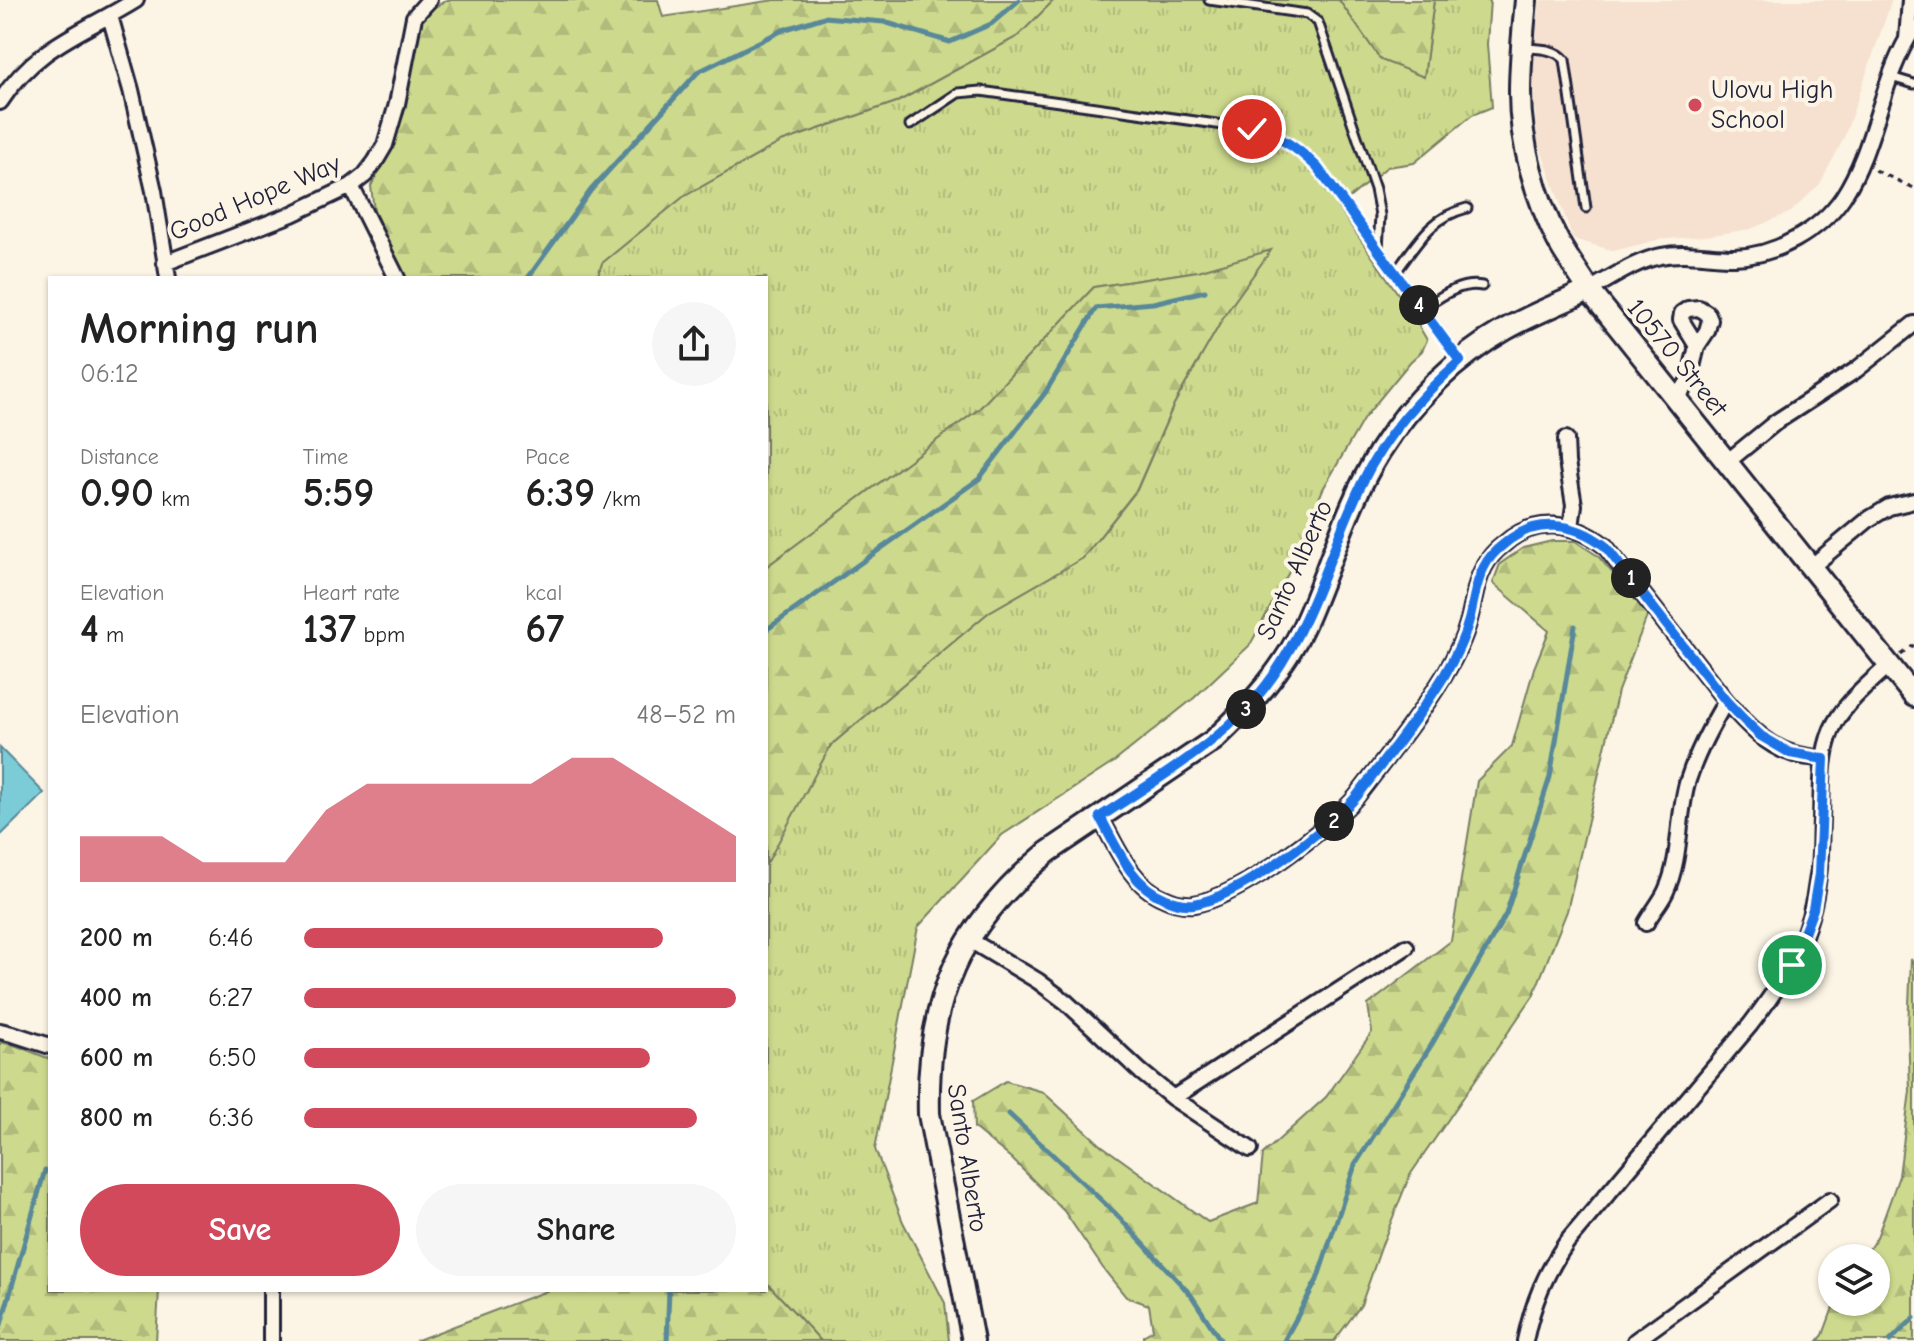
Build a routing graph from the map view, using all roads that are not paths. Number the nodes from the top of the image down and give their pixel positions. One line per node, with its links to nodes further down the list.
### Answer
1 (136, 0): 6 (street)
2 (429, 0): 13 (street, Good Hope Way)
3 (1209, 0): 16 (lane)
4 (1526, 0): 8 (street, 10570 Street)
5 (1910, 0): 7 (street, Santo Alberto)
6 (110, 16): 11 (street); 17 (street)
7 (1910, 34): 9 (street, Santo Alberto)
8 (1522, 48): 15 (lane); 21 (street, 10570 Street)
9 (1891, 77): 10 (lane); 21 (street, Santo Alberto)
10 (1914, 84)
11 (0, 102)
12 (910, 125): 16 (lane)
13 (351, 186): 17 (street, Good Hope Way); 19 (street)
14 (1467, 208): 18 (lane)
15 (1586, 208)
16 (1378, 250): 18 (lane)
17 (166, 270)
18 (1395, 273): 22 (lane)
19 (396, 276)
20 (1482, 286): 22 (lane)
21 (1589, 290): 25 (street, Santo Alberto); 26 (street, 10570 Street)
22 (1422, 309): 25 (lane)
23 (1914, 324): 28 (street)
24 (1697, 346): 26 (street)
25 (1460, 361): 36 (street, Santo Alberto)
26 (1677, 399): 28 (street, 10570 Street)
27 (1566, 439): 30 (street)
28 (1727, 462): 31 (street, 10570 Street)
29 (1914, 501): 31 (street)
30 (1571, 527): 34 (street); 36 (street)
31 (1811, 567): 32 (street, 10570 Street)
32 (1889, 665): 33 (street, 10570 Street); 35 (street)
33 (1914, 696)
34 (1726, 701): 35 (street); 37 (street)
35 (1824, 759): 48 (street)
36 (1100, 817): 38 (street, Santo Alberto)
37 (1646, 923)
38 (968, 939): 42 (street); 47 (street, Santo Alberto)
39 (1406, 947): 42 (street)
40 (0, 1031): 41 (street)
41 (48, 1045)
42 (1173, 1098): 43 (street)
43 (1250, 1149)
44 (1830, 1200): 49 (street)
45 (271, 1292): 46 (street)
46 (271, 1341)
47 (973, 1341)
48 (1525, 1341)
49 (1635, 1341)

